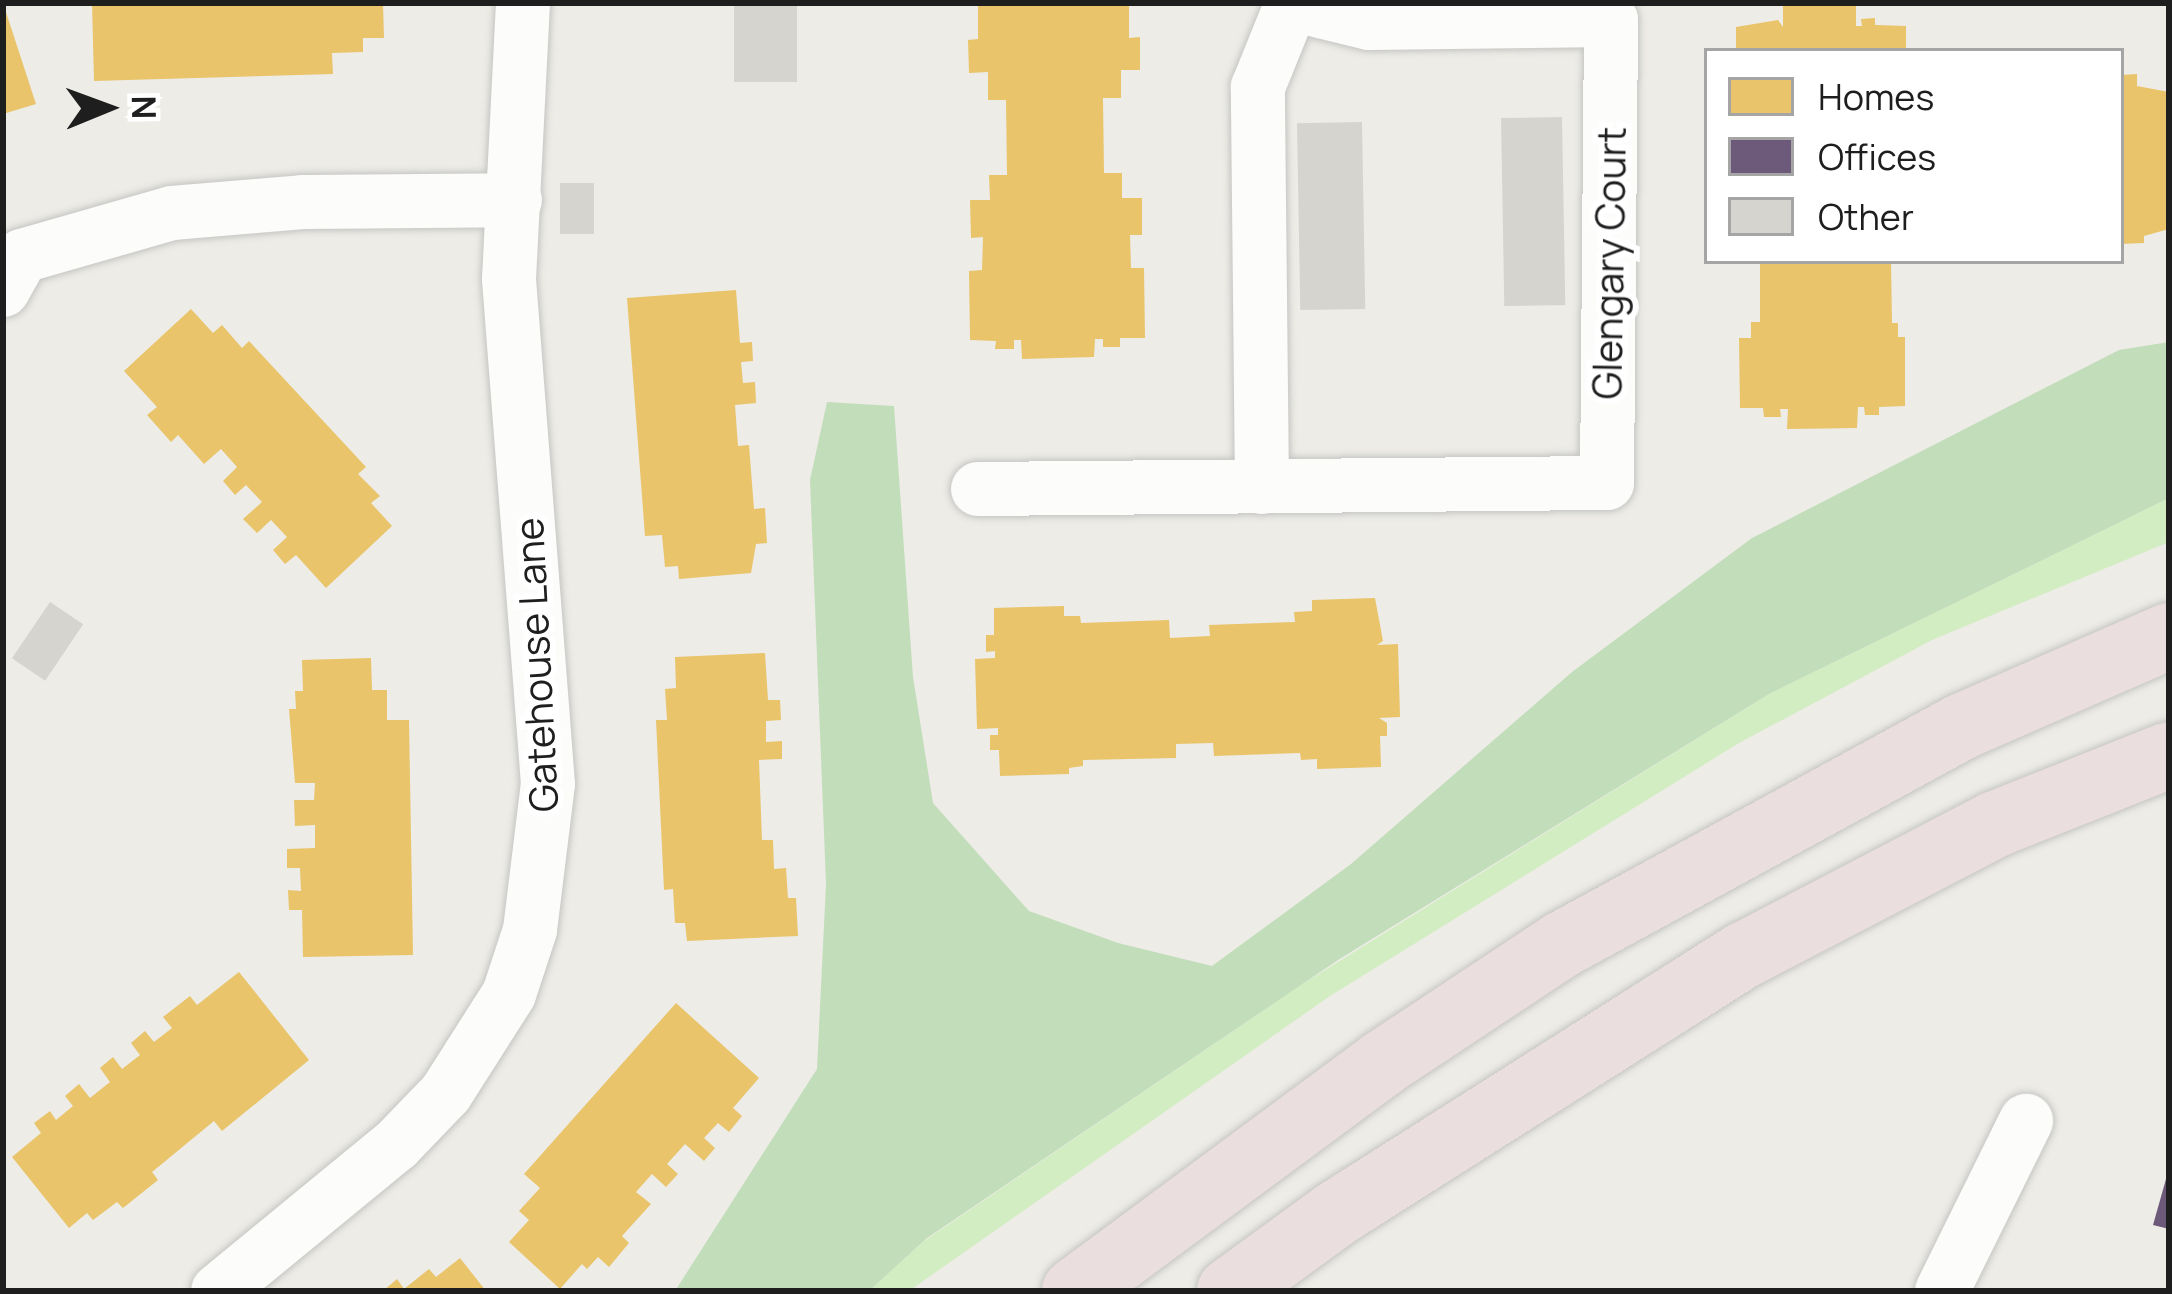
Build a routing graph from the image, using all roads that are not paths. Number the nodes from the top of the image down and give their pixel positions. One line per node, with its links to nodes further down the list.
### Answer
1 (523, 3): 3 (street, Gatehouse Lane)
2 (1291, 3): 5 (street, Glengary Court); 5 (street, Glengary Court)
3 (515, 200): 4 (street); 10 (street, Gatehouse Lane)
4 (3, 290)
5 (1262, 487): 6 (street, Glengary Court)
6 (978, 489)
7 (2169, 635): 11 (highway)
8 (2169, 755): 12 (highway)
9 (2026, 1120): 13 (street)
10 (218, 1291)
11 (1075, 1291)
12 (1230, 1291)
13 (1942, 1291)

